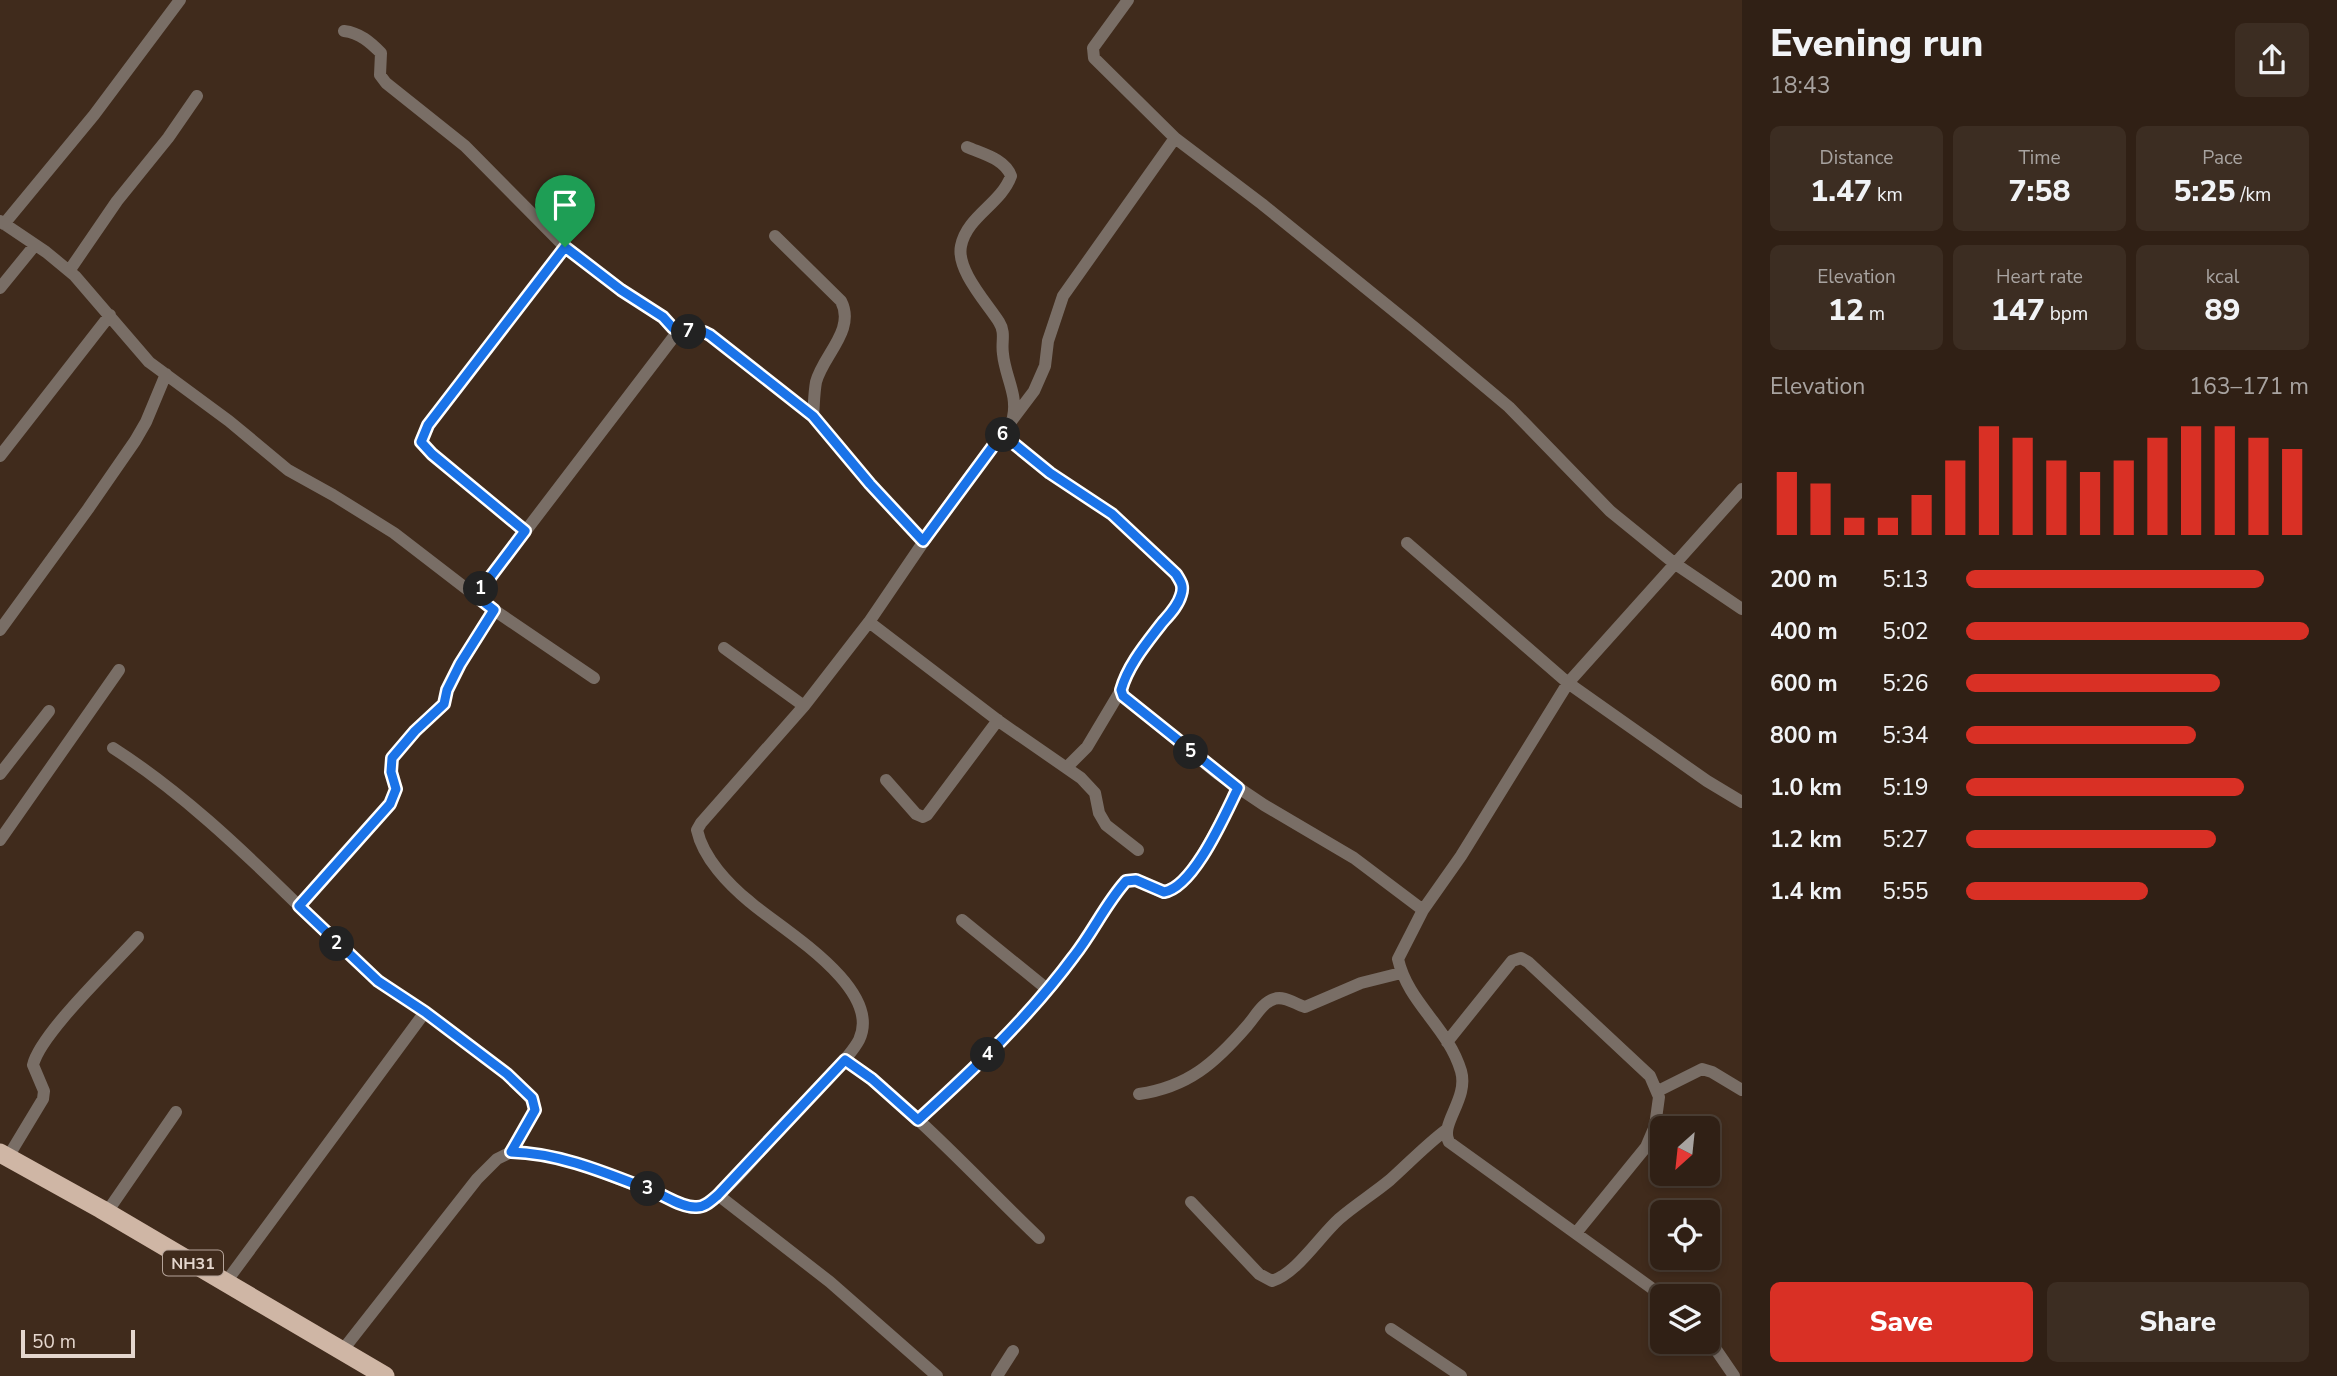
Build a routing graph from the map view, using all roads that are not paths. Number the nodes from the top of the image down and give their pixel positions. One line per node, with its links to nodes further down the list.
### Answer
1 (180, 0): 7 (street)
2 (1128, 0): 5 (street)
3 (344, 31): 13 (street)
4 (197, 96): 10 (street)
5 (1175, 138): 16 (street); 22 (street)
6 (967, 147): 16 (street)
7 (2, 223): 9 (street)
8 (775, 236): 15 (street)
9 (35, 244): 10 (street); 11 (street)
10 (69, 271): 12 (street)
11 (0, 288)
12 (110, 315): 14 (street); 18 (street)
13 (678, 330): 15 (street); 23 (street)
14 (166, 374): 23 (street); 27 (street)
15 (813, 416): 20 (street)
16 (1012, 421): 17 (street)
17 (1002, 434): 20 (street); 32 (street)
18 (0, 456)
19 (1742, 489): 22 (street)
20 (923, 541): 26 (street)
21 (1407, 543): 31 (street)
22 (1674, 563): 25 (street); 31 (street)
23 (476, 596): 24 (street)
24 (494, 610): 30 (street); 44 (street)
25 (1742, 610)
26 (869, 622): 33 (street); 35 (street)
27 (0, 630)
28 (724, 648): 33 (street)
29 (119, 670): 42 (street)
30 (594, 678)
31 (1568, 683): 41 (street); 45 (street)
32 (1121, 690): 37 (street); 40 (street)
33 (804, 706): 52 (street)
34 (49, 711): 38 (street)
35 (998, 720): 37 (street); 39 (street)
36 (113, 748): 44 (street)
37 (1067, 767): 43 (street)
38 (0, 774)
39 (886, 780)
40 (1238, 788): 45 (street); 49 (street)
41 (1742, 802)
42 (0, 839)
43 (1138, 850)
44 (299, 906): 50 (street)
45 (1423, 909): 48 (street)
46 (962, 920): 49 (street)
47 (138, 937): 60 (street)
48 (1401, 973): 51 (street); 55 (street)
49 (1047, 989): 57 (street)
50 (425, 1012): 59 (street); 66 (street)
51 (1447, 1042): 54 (street); 58 (street)
52 (845, 1060): 57 (street); 61 (street)
53 (1742, 1090): 54 (street)
54 (1658, 1091): 64 (street)
55 (1139, 1094)
56 (176, 1112): 63 (street)
57 (918, 1120): 65 (street)
58 (1446, 1130): 62 (street); 64 (street)
59 (511, 1152): 61 (street); 69 (street)
60 (4, 1155): 63 (highway, NH31)
61 (718, 1195): 74 (street)
62 (1191, 1202)
63 (107, 1212): 66 (highway, NH31)
64 (1576, 1233): 67 (street)
65 (1039, 1238)
66 (226, 1283): 69 (highway, NH31)
67 (1650, 1287)
68 (1391, 1329): 76 (street)
69 (342, 1351): 73 (highway, NH31)
70 (1013, 1351): 75 (street)
71 (1718, 1354): 72 (street)
72 (1730, 1374)
73 (385, 1376)
74 (937, 1376)
75 (997, 1376)
76 (1461, 1376)

